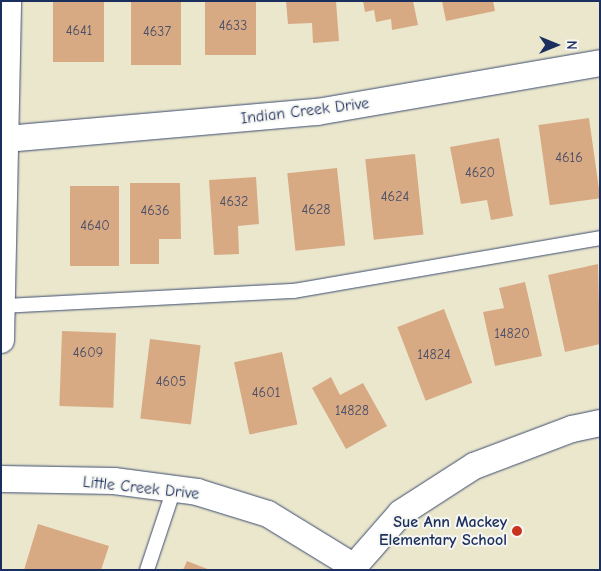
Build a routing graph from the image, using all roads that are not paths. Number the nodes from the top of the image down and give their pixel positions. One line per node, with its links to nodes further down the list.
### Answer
1 (8, 1): 3 (street)
2 (600, 63): 3 (street, Indian Creek Drive)
3 (7, 139): 5 (street)
4 (600, 238): 5 (lane)
5 (3, 306): 6 (street)
6 (1, 340)
7 (600, 423): 10 (street)
8 (1, 479): 9 (street, Little Creek Drive)
9 (174, 489): 10 (street, Little Creek Drive); 11 (lane)
10 (355, 569)
11 (147, 570)

